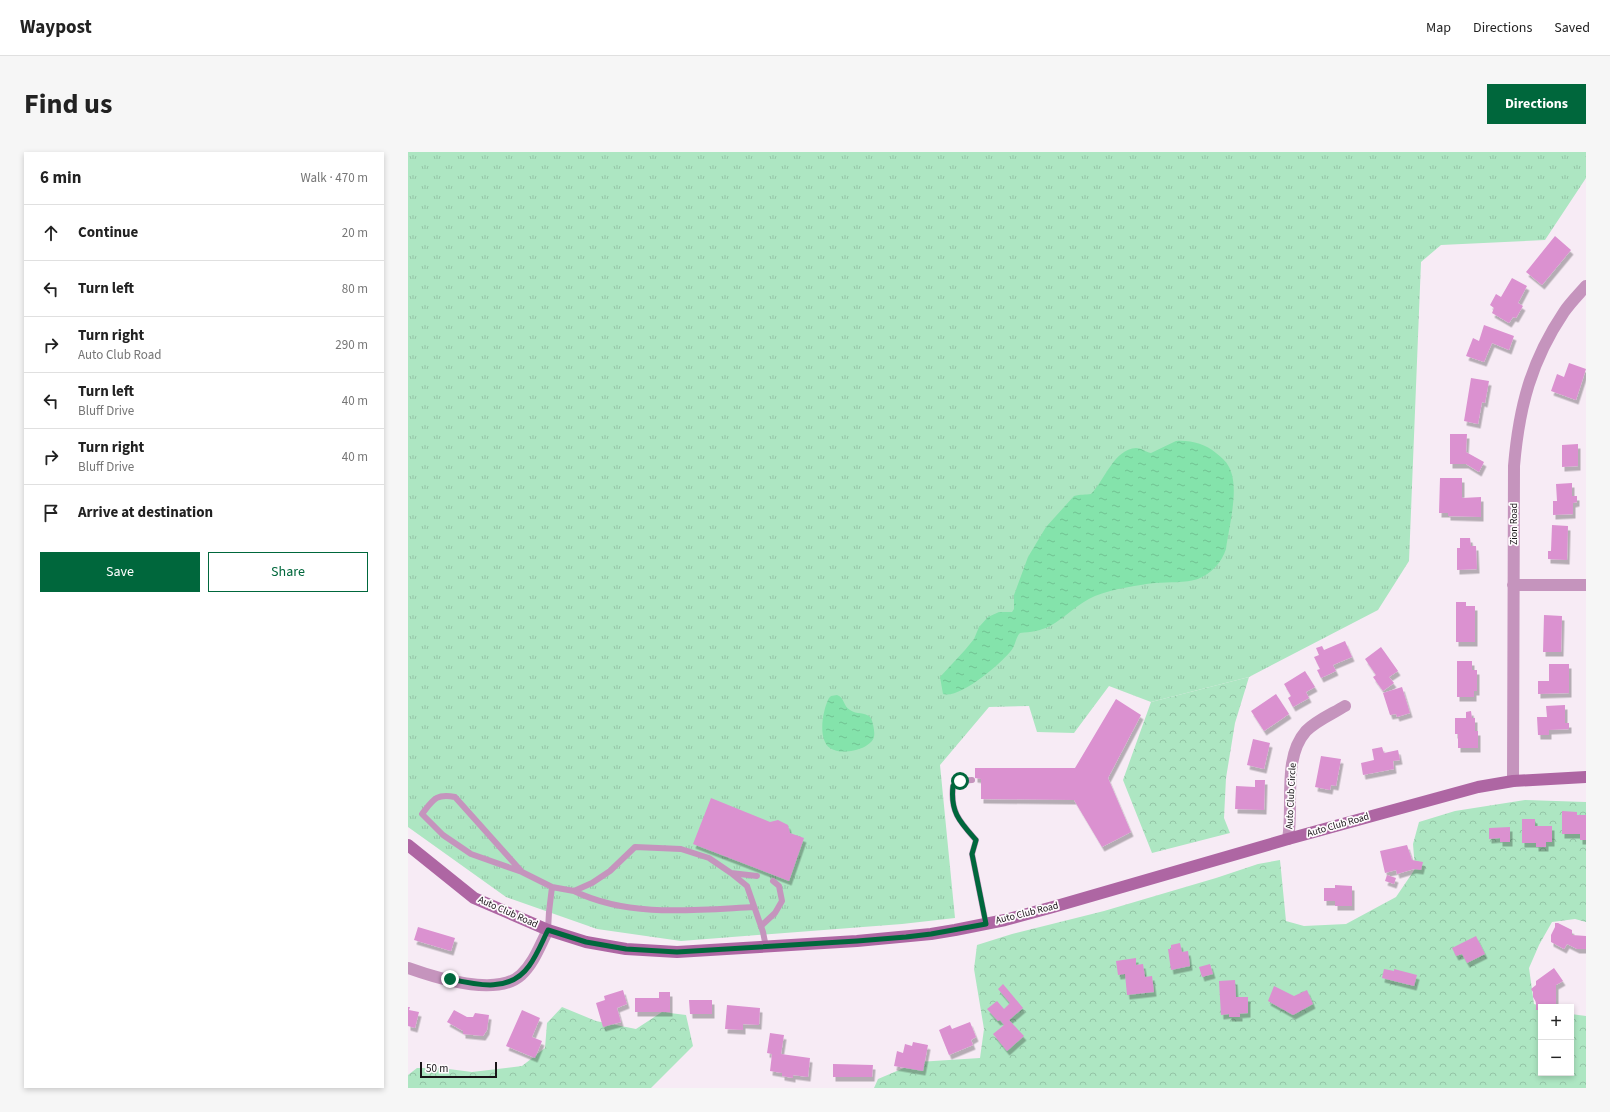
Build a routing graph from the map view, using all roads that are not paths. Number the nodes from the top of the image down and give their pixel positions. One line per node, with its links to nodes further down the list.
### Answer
1 (1586, 286): 2 (street, Zion Road)
2 (1513, 586): 3 (street); 7 (street, Zion Road)
3 (1586, 586)
4 (1345, 706): 8 (street, Auto Club Circle)
5 (1586, 777): 7 (street, Auto Club Road)
6 (972, 780): 17 (lane)
7 (1513, 781): 8 (street, Auto Club Road)
8 (1288, 839): 17 (street, Auto Club Road)
9 (408, 845): 19 (street, Auto Club Road)
10 (522, 872): 10 (lane); 14 (lane)
11 (731, 872): 12 (lane); 15 (lane); 16 (lane)
12 (757, 876)
13 (773, 881): 18 (lane)
14 (552, 886): 15 (lane); 19 (lane)
15 (574, 891): 16 (lane)
16 (754, 907): 18 (lane)
17 (986, 924): 20 (street, Auto Club Road)
18 (761, 926): 20 (lane)
19 (548, 930): 20 (street, Auto Club Road); 21 (street)
20 (766, 947)
21 (408, 968)

